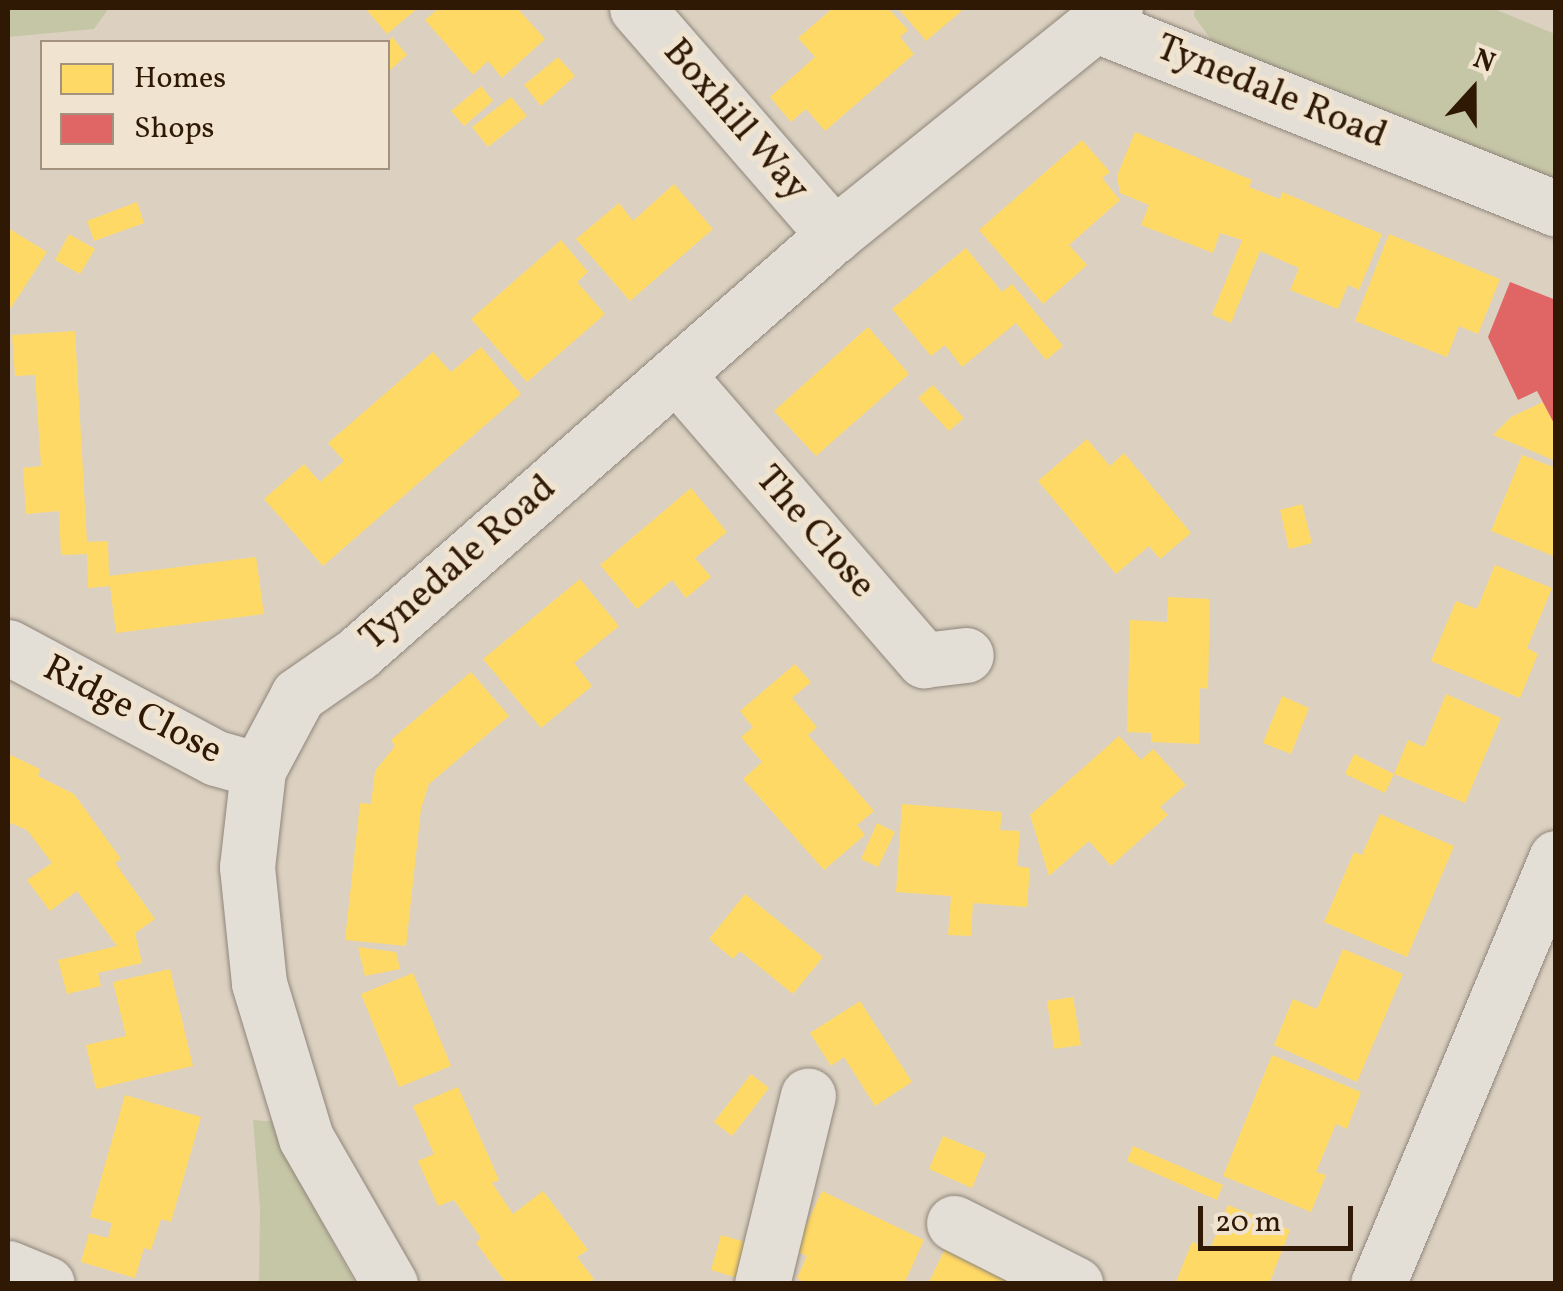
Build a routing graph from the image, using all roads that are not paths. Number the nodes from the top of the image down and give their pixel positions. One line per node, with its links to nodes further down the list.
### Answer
1 (637, 8): 4 (street, Boxhill Way)
2 (1106, 16): 3 (street, Tynedale Road); 4 (street, Tynedale Road)
3 (1556, 208)
4 (834, 235): 5 (street, Tynedale Road)
5 (676, 374): 7 (street, The Close); 8 (street, Tynedale Road)
6 (8, 648): 8 (street, Ridge Close)
7 (966, 655)
8 (258, 770): 14 (street, Tynedale Road)
9 (1556, 858): 17 (street)
10 (808, 1096): 15 (street)
11 (954, 1223): 16 (street)
12 (8, 1268): 13 (street)
13 (48, 1284)
14 (390, 1284)
15 (762, 1284)
16 (1075, 1284)
17 (1378, 1284)

